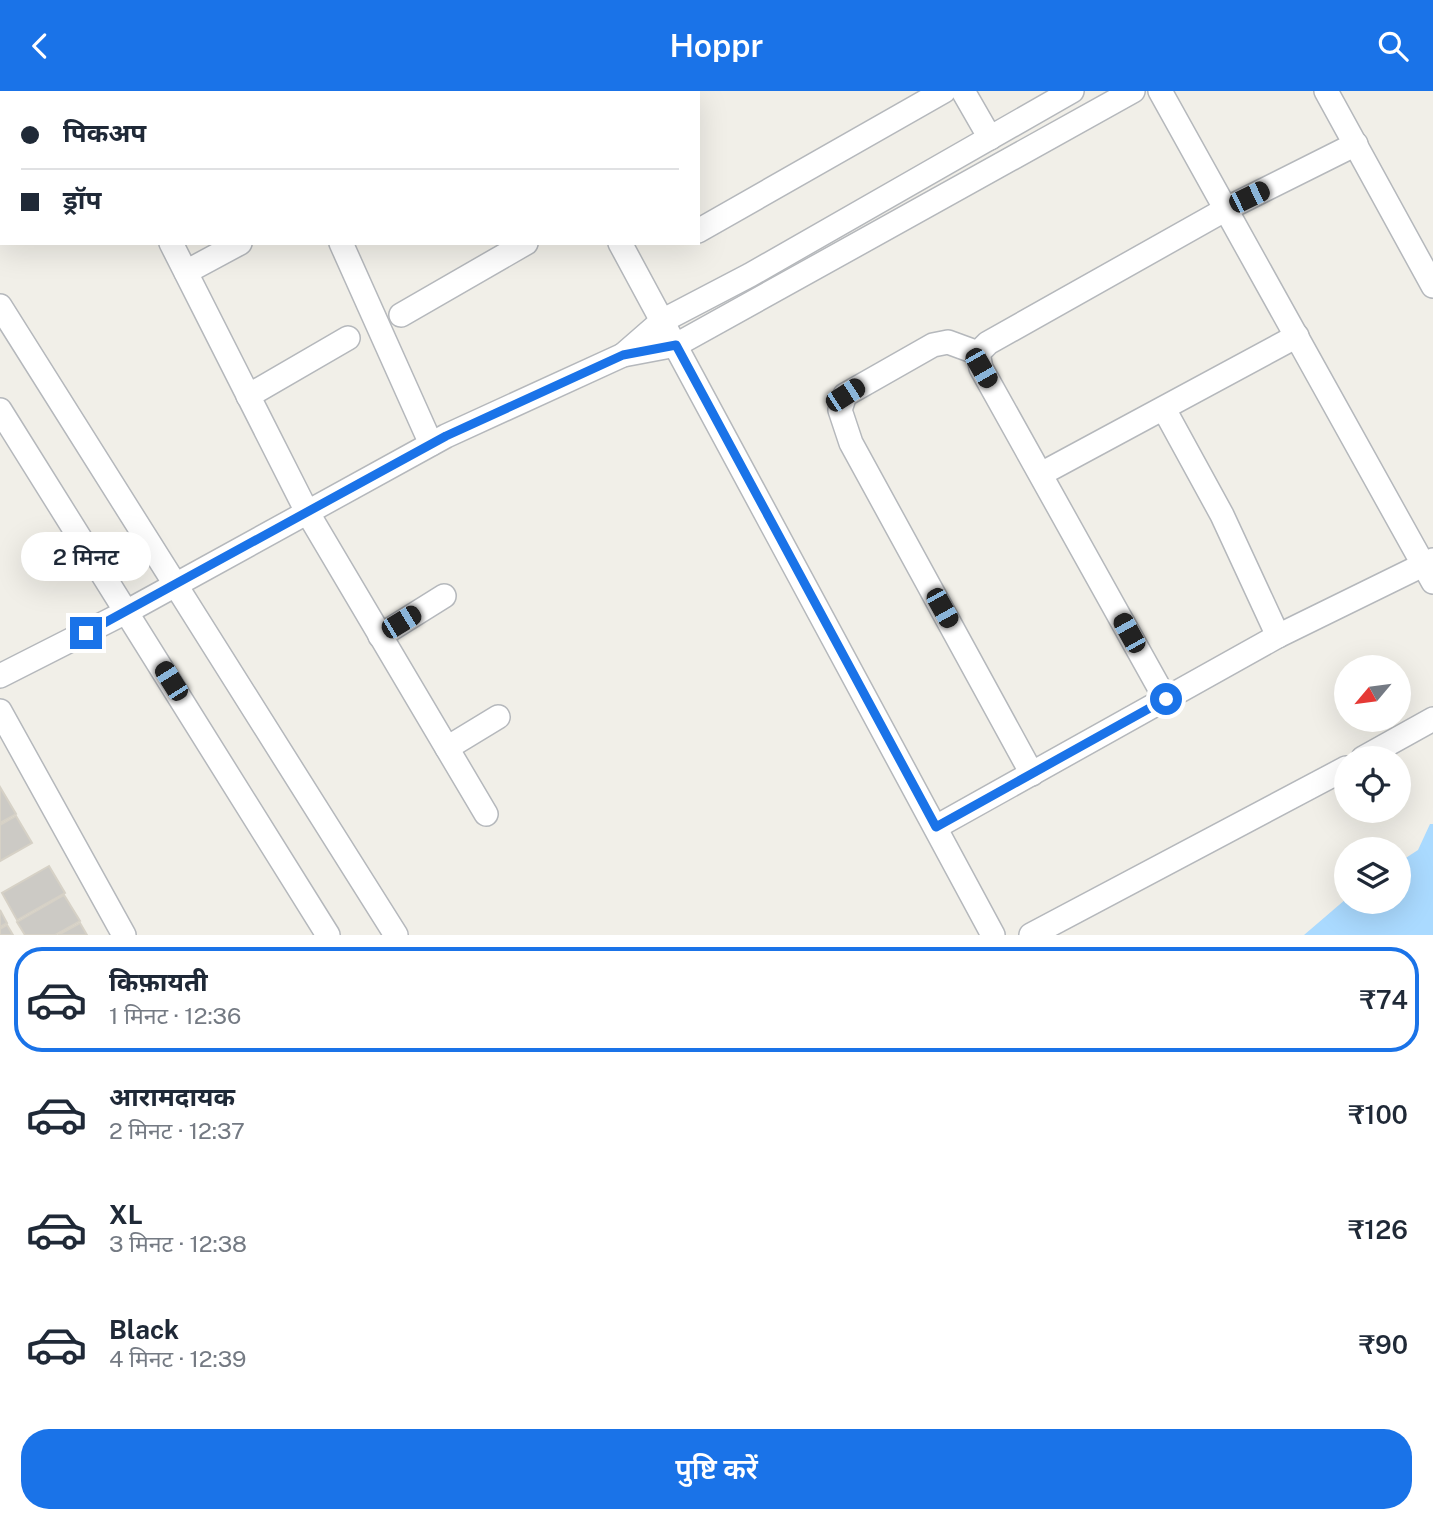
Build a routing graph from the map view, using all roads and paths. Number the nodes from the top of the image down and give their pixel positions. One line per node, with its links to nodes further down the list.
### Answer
1 (944, 91): 10 (street)
2 (963, 91): 7 (street)
3 (1072, 91): 7 (street)
4 (1133, 91): 23 (street)
5 (1160, 91): 9 (street)
6 (1326, 91): 8 (street)
7 (990, 138): 20 (street)
8 (1356, 144): 9 (street); 17 (street)
9 (1228, 208): 21 (street); 24 (street)
10 (700, 230)
11 (172, 245): 16 (street)
12 (236, 245): 16 (street)
13 (342, 245): 29 (street)
14 (523, 245): 19 (street)
15 (621, 245): 20 (street)
16 (186, 272): 26 (street)
17 (1433, 286)
18 (0, 306): 33 (street)
19 (401, 315)
20 (662, 321): 23 (street); 25 (street)
21 (1297, 336): 27 (street); 32 (street)
22 (348, 338): 26 (street)
23 (676, 345): 25 (street); 48 (street)
24 (978, 353): 30 (street); 45 (street)
25 (623, 355): 29 (street)
26 (248, 395): 31 (street)
27 (1164, 409): 30 (street); 37 (street)
28 (0, 411): 35 (street)
29 (432, 444): 31 (street)
30 (1041, 474): 39 (street)
31 (306, 510): 33 (street); 36 (street)
32 (1430, 569): 37 (street)
33 (176, 583): 35 (street); 51 (street)
34 (444, 596): 36 (street)
35 (128, 611): 38 (street); 50 (street)
36 (380, 636): 44 (street)
37 (1278, 636): 39 (street)
38 (0, 677)
39 (1166, 699): 45 (street)
40 (0, 711): 49 (street)
41 (499, 717): 44 (street)
42 (1433, 719): 43 (street)
43 (1385, 746)
44 (447, 748): 47 (street)
45 (1032, 774): 48 (street)
46 (1334, 774): 53 (street)
47 (486, 814)
48 (936, 827): 52 (street)
49 (124, 935)
50 (328, 935)
51 (396, 935)
52 (993, 935)
53 (1031, 935)

